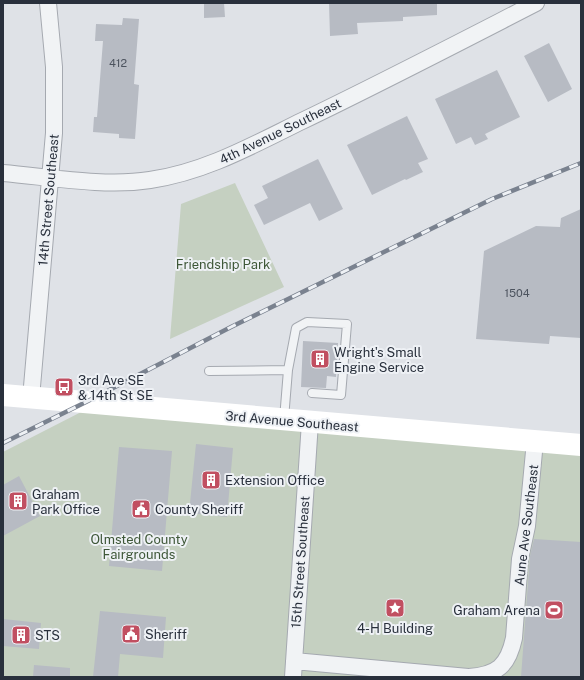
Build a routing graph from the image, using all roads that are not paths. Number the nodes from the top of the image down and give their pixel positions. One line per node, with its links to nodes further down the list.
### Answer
1 (48, 3): 4 (street, 14th Street Southeast)
2 (536, 3): 4 (street, 4th Avenue Southeast)
3 (3, 174): 4 (street, 4th Avenue Southeast)
4 (50, 178): 9 (street, 14th Street Southeast)
5 (288, 370): 6 (lane); 7 (lane); 10 (lane)
6 (209, 372)
7 (312, 393)
8 (3, 395): 9 (main road, 3rd Avenue Southeast)
9 (31, 398): 10 (main road, 3rd Avenue Southeast)
10 (284, 420): 11 (main road, 3rd Avenue Southeast)
11 (310, 422): 12 (main road, 3rd Avenue Southeast); 14 (street, 15th Street Southeast)
12 (535, 441): 13 (main road, 3rd Avenue Southeast); 15 (street, Aune Ave Southeast)
13 (581, 445)
14 (293, 669): 15 (street, Aune Ave Southeast)
15 (468, 677)

